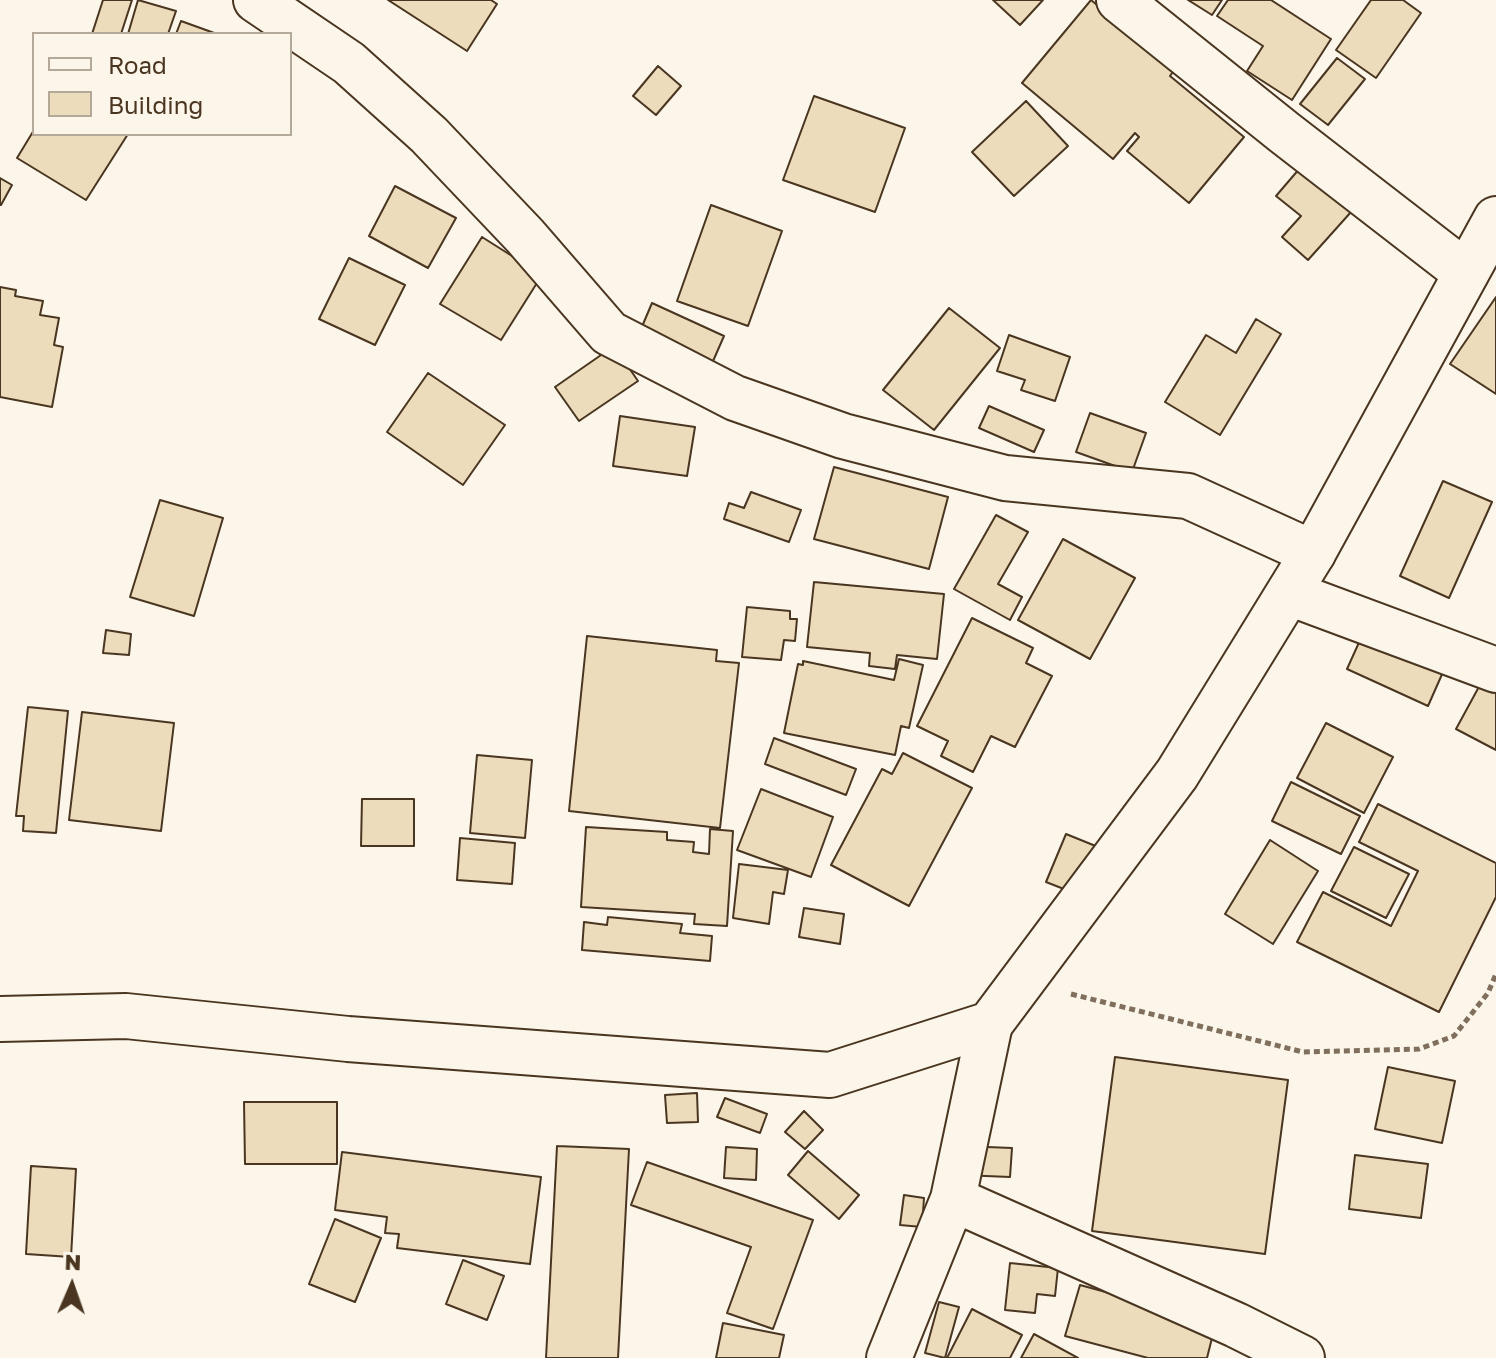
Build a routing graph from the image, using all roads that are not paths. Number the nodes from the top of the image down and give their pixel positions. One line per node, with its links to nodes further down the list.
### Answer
1 (256, 0): 5 (street)
2 (1119, 0): 4 (street)
3 (1496, 219): 4 (street)
4 (1466, 273): 5 (street)
5 (1313, 553): 6 (street)
6 (1289, 593): 7 (street); 9 (street)
7 (1496, 670)
8 (0, 1019): 9 (street)
9 (990, 1024): 10 (street)
10 (953, 1199): 11 (street); 12 (street)
11 (889, 1358)
12 (1302, 1358)

